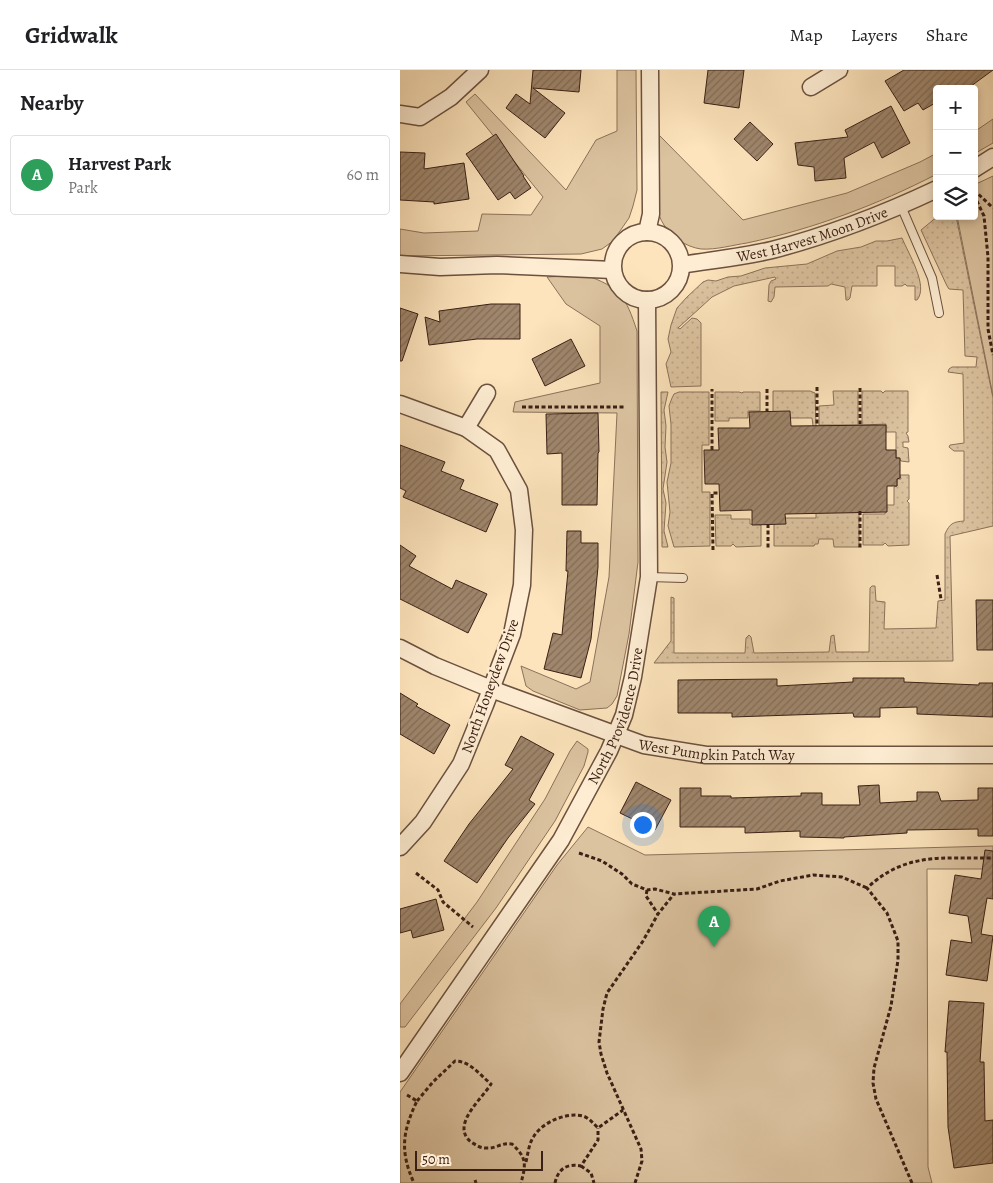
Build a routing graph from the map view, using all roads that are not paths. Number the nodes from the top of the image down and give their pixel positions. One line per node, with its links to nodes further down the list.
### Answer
1 (480, 70): 5 (street)
2 (650, 70): 10 (street)
3 (839, 70): 4 (street)
4 (811, 87)
5 (400, 114)
6 (993, 157): 7 (street)
7 (978, 166)
8 (933, 191): 9 (street, West Harvest Moon Drive)
9 (901, 206): 12 (street, West Harvest Moon Drive); 15 (lane)
10 (648, 232): 12 (street); 13 (street)
11 (400, 264): 13 (street)
12 (682, 265): 14 (street)
13 (613, 270): 14 (street)
14 (648, 300): 19 (street, North Providence Drive)
15 (939, 314)
16 (487, 393): 18 (street)
17 (400, 404): 18 (street)
18 (466, 428): 22 (street, North Honeydew Drive)
19 (649, 577): 20 (lane); 23 (street, North Providence Drive)
20 (683, 578)
21 (400, 648): 22 (street, West Pumpkin Patch Way)
22 (491, 689): 23 (street, West Pumpkin Patch Way); 25 (street, North Honeydew Drive)
23 (616, 734): 24 (street, West Pumpkin Patch Way); 26 (street, North Providence Drive)
24 (993, 756)
25 (400, 847)
26 (400, 1073)

